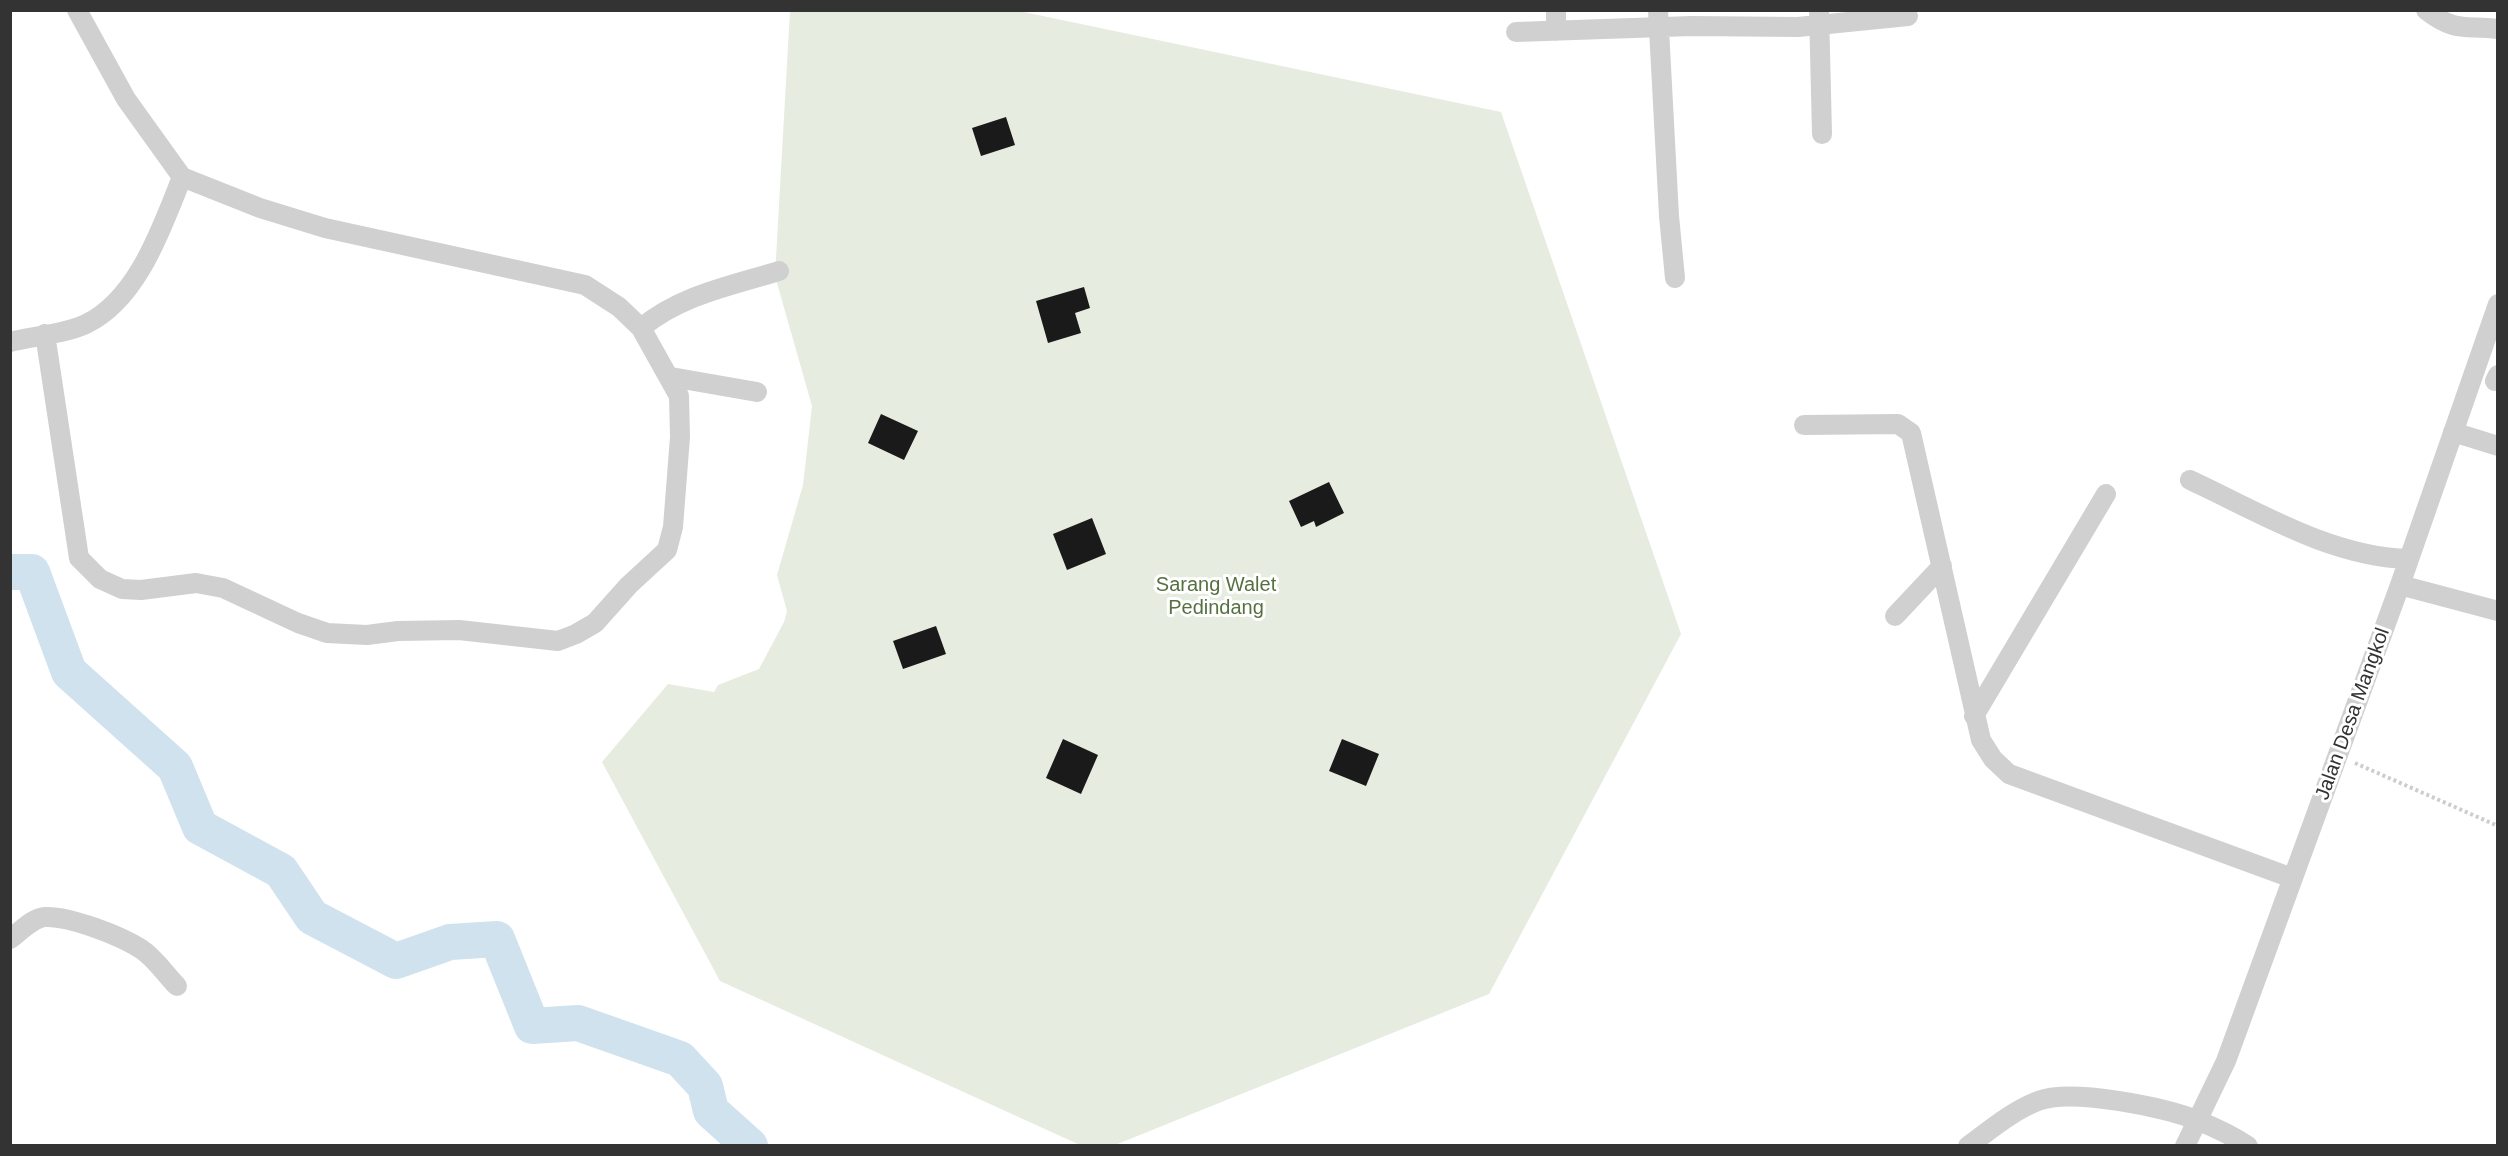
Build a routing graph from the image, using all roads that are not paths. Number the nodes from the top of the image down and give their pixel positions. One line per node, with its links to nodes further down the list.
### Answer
1 (77, 10): 11 (street)
2 (1556, 10): 9 (street)
3 (2426, 10): 7 (street)
4 (1908, 16): 5 (street)
5 (1819, 18): 6 (street); 10 (street)
6 (1658, 19): 9 (street); 13 (street)
7 (2498, 29)
8 (1516, 32): 9 (street)
9 (1556, 32)
10 (1822, 134)
11 (182, 177): 15 (street); 17 (street)
12 (779, 271): 15 (street)
13 (1675, 278)
14 (2498, 304): 16 (street, Jalan Desa Mangkol)
15 (641, 328): 19 (street)
16 (2494, 330): 22 (street, Jalan Desa Mangkol)
17 (45, 334): 18 (street); 19 (street)
18 (10, 342)
19 (670, 377): 20 (street)
20 (757, 392)
21 (1804, 425): 27 (street)
22 (2453, 432): 23 (street); 26 (street, Jalan Desa Mangkol)
23 (2498, 446)
24 (2190, 480): 26 (street)
25 (2106, 494): 31 (street)
26 (2409, 559): 28 (street, Jalan Desa Mangkol)
27 (1942, 566): 30 (street); 31 (street)
28 (2400, 585): 29 (street); 32 (street, Jalan Desa Mangkol)
29 (2498, 611)
30 (1895, 616)
31 (1974, 716): 32 (street)
32 (2292, 878): 35 (street, Jalan Desa Mangkol)
33 (10, 939): 34 (street)
34 (177, 986)
35 (2197, 1120): 36 (street); 37 (street, Jalan Desa Mangkol); 38 (street)
36 (1968, 1146)
37 (2185, 1146)
38 (2248, 1146)

